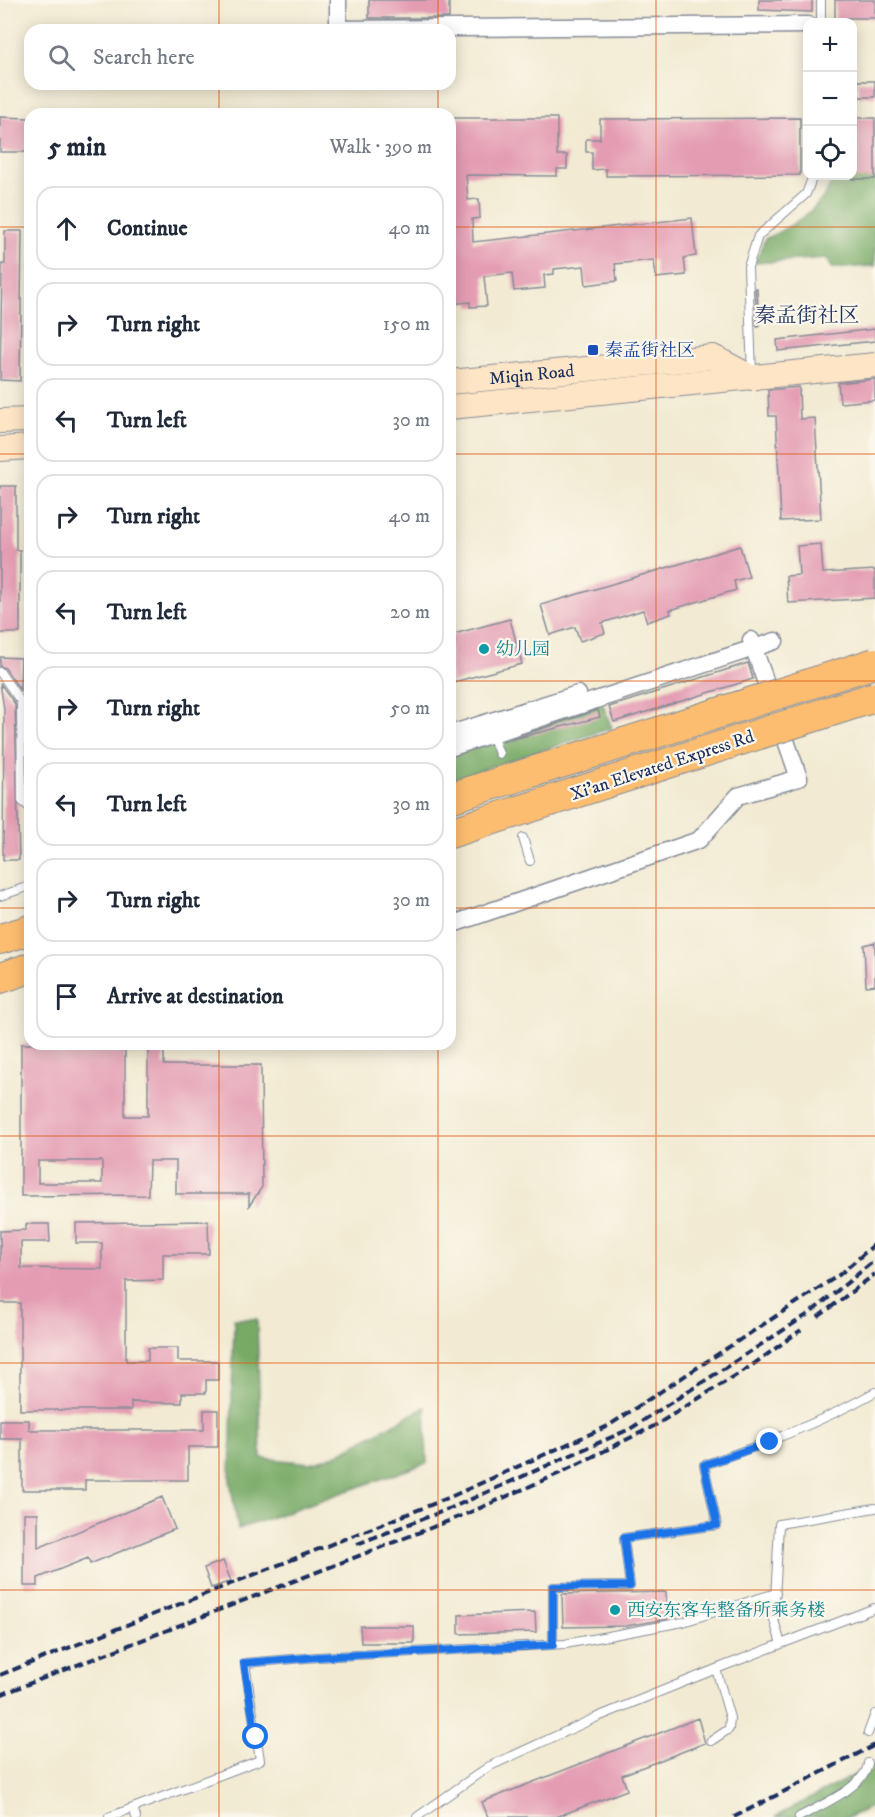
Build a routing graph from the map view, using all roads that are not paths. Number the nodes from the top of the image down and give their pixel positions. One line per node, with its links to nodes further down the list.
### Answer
1 (338, 0): 4 (street)
2 (821, 0): 3 (lane)
3 (821, 18)
4 (338, 24)
5 (803, 26): 6 (street)
6 (456, 28)
7 (811, 180): 10 (lane)
8 (875, 365): 10 (street, Miqin Road)
9 (606, 367): 10 (street, Miqin Road); 11 (street, Miqin Road); 12 (street)
10 (753, 378): 12 (street, Miqin Road)
11 (456, 381)
12 (607, 392): 13 (street, Miqin Road)
13 (456, 406)
14 (24, 420): 15 (street)
15 (0, 422)
16 (24, 447): 17 (street)
17 (0, 449)
18 (774, 637): 19 (street)
19 (752, 644): 23 (street); 24 (street); 34 (street)
20 (875, 663): 27 (highway, Xi'an Elevated Express Rd, bridge)
21 (0, 672): 28 (lane)
22 (875, 697): 29 (highway, Xi'an Elevated Express Rd, bridge)
23 (456, 732)
24 (492, 734): 25 (street); 26 (lane)
25 (456, 746)
26 (499, 754)
27 (456, 796)
28 (24, 803)
29 (456, 831)
30 (524, 838): 31 (lane)
31 (530, 861)
32 (24, 888): 33 (lane)
33 (0, 896)
34 (456, 923)
35 (24, 932): 36 (highway)
36 (0, 939)
37 (24, 970): 38 (highway)
38 (0, 978)
39 (875, 1392): 44 (lane)
40 (875, 1508): 41 (lane)
41 (776, 1593): 43 (lane); 44 (lane)
42 (875, 1608): 43 (lane)
43 (781, 1644): 45 (lane)
44 (553, 1645): 50 (lane)
45 (716, 1669): 48 (lane); 52 (lane)
46 (875, 1714): 47 (lane)
47 (868, 1733)
48 (711, 1742)
49 (868, 1763): 53 (lane)
50 (134, 1812): 51 (lane)
51 (109, 1817)
52 (417, 1817)
53 (799, 1817)

